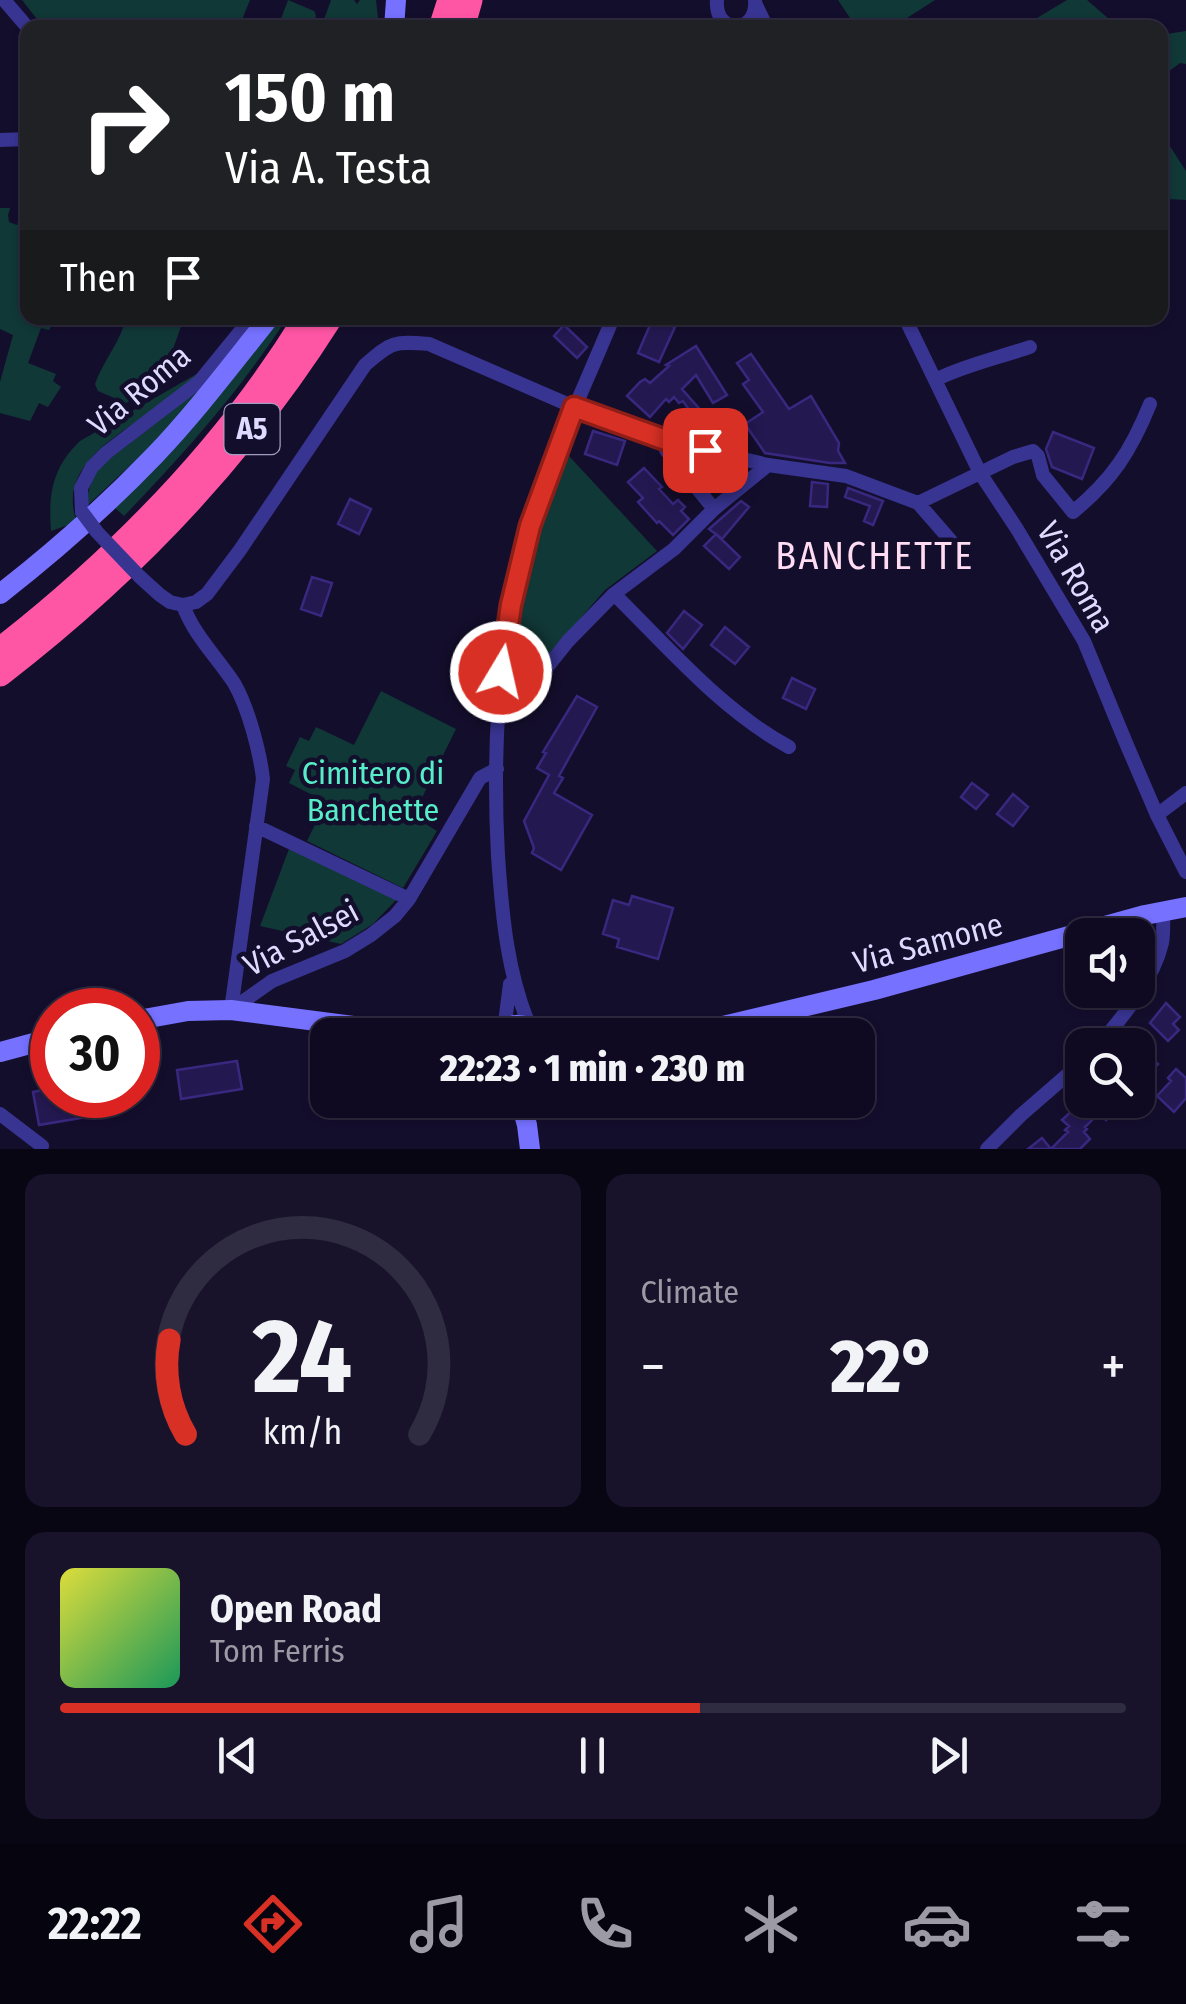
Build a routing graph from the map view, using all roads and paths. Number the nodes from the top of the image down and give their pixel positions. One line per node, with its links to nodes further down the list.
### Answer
1 (4, 0): 2 (street)
2 (20, 20)
3 (244, 325): 21 (street, Via Roma, bridge)
4 (263, 325): 19 (main road)
5 (301, 325): 22 (highway, A5)
6 (325, 325): 23 (highway, A5)
7 (610, 325): 12 (street)
8 (909, 325): 10 (street, Via Roma)
9 (1030, 348): 10 (street)
10 (935, 380): 15 (street, Via Roma)
11 (1150, 404): 15 (street)
12 (574, 407): 13 (street); 21 (street); 24 (street)
13 (674, 443): 14 (street); 17 (street)
14 (768, 464): 16 (street); 17 (street)
15 (980, 473): 16 (street); 28 (street, Via Roma)
16 (918, 503): 18 (street)
17 (714, 509): 20 (street)
18 (952, 542)
19 (0, 594)
20 (614, 594): 24 (street); 25 (street)
21 (183, 605): 29 (street)
22 (0, 650)
23 (0, 674)
24 (498, 716): 26 (street)
25 (789, 748)
26 (497, 769): 31 (street, Via Salsei); 34 (street)
27 (1186, 793): 28 (street)
28 (1157, 815): 30 (street, Via Roma)
29 (256, 826): 31 (street); 35 (street)
30 (1186, 872)
31 (409, 899): 35 (street, Via Salsei)
32 (1186, 907): 33 (main road, Via Samone)
33 (1163, 910): 39 (main road, Via Samone); 41 (street)
34 (511, 973): 37 (street); 38 (street)
35 (231, 1010): 36 (main road); 40 (main road)
36 (160, 1016)
37 (503, 1018)
38 (530, 1018)
39 (756, 1018)
40 (310, 1020)
41 (1111, 1028)
42 (30, 1044): 43 (main road)
43 (0, 1052)
44 (1065, 1077): 51 (street)
45 (0, 1114): 49 (street)
46 (525, 1118): 48 (main road)
47 (528, 1118): 48 (main road)
48 (527, 1125): 50 (main road)
49 (42, 1146)
50 (530, 1149)
51 (987, 1149)

